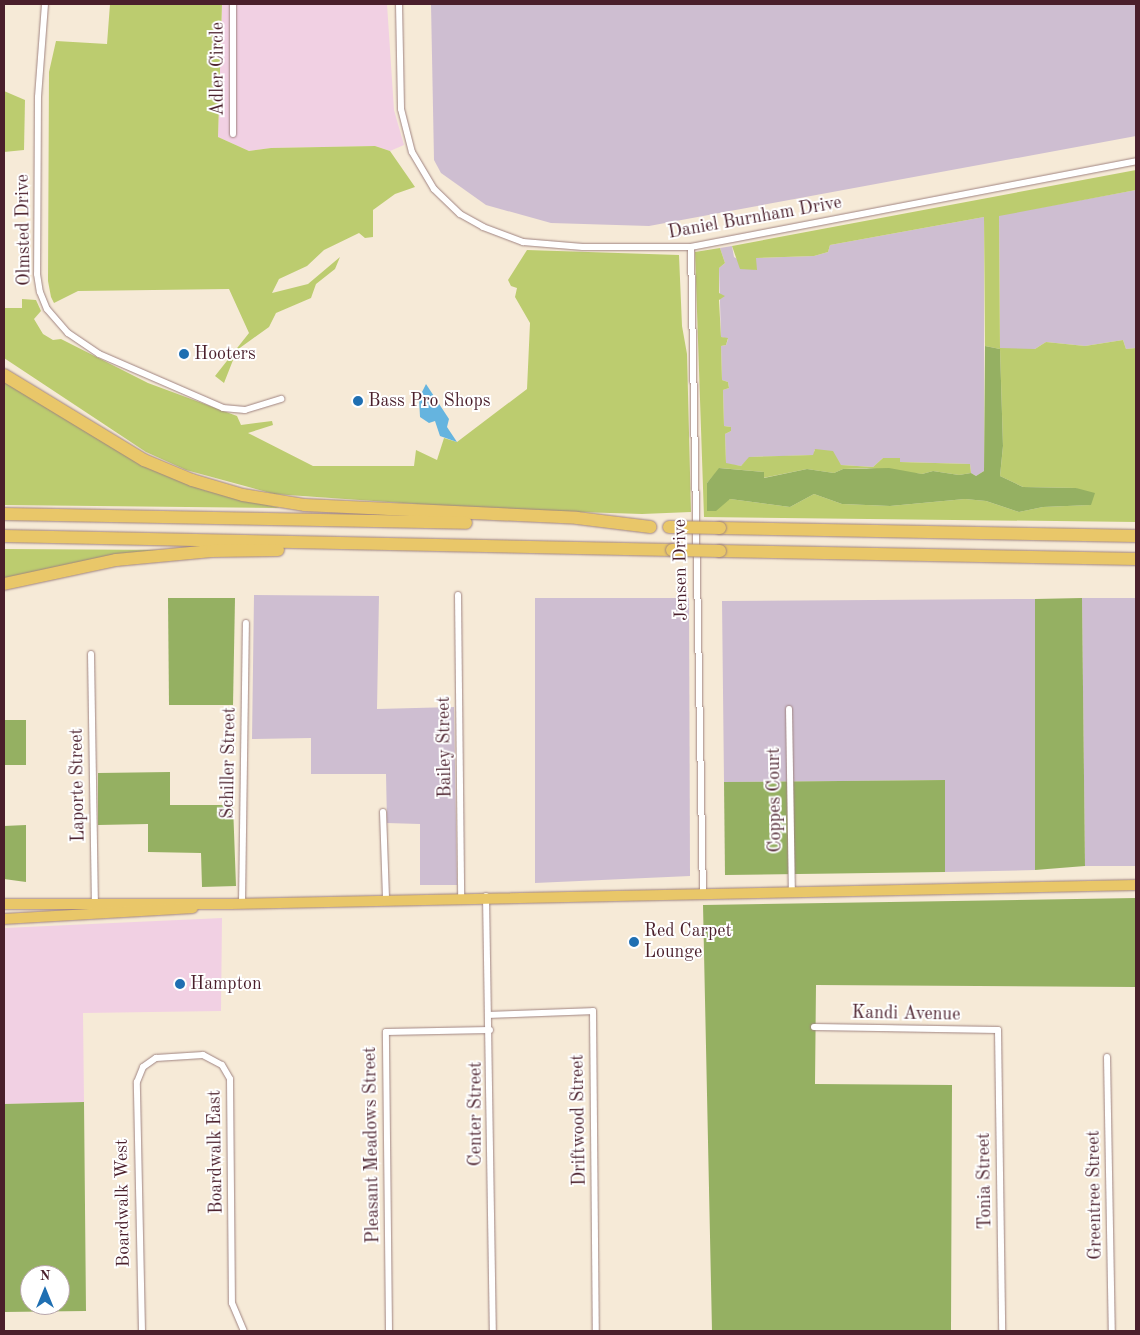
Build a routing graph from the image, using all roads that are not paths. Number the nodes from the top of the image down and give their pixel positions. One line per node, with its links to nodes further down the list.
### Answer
1 (45, 4): 8 (street, Olmsted Drive)
2 (234, 4): 4 (street, Adler Circle)
3 (399, 4): 6 (street, Daniel Burnham Drive)
4 (233, 134)
5 (1136, 161): 6 (street, Daniel Burnham Drive)
6 (690, 247): 23 (street, Jensen Drive)
7 (4, 375): 10 (highway)
8 (281, 399)
9 (4, 514): 10 (highway)
10 (650, 527): 12 (highway, bridge)
11 (4, 536): 13 (highway)
12 (1136, 536)
13 (402, 544): 14 (highway, bridge); 15 (highway)
14 (1136, 559)
15 (4, 584)
16 (458, 596): 25 (street, Bailey Street)
17 (246, 623): 29 (street, Schiller Street)
18 (90, 654): 27 (street, Laporte Street)
19 (789, 709): 22 (street, Coppes Court)
20 (383, 812): 26 (street)
21 (1136, 885): 22 (main road)
22 (792, 890): 23 (main road)
23 (703, 893): 24 (main road)
24 (486, 896): 25 (main road); 32 (street, Center Street)
25 (461, 898): 26 (main road)
26 (386, 899): 29 (main road)
27 (94, 902): 28 (main road); 29 (main road); 30 (street, Laporte Street)
28 (4, 904)
29 (237, 904): 30 (main road)
30 (96, 915): 31 (main road)
31 (4, 919)
32 (490, 1015): 34 (street, Center Street); 42 (street, Driftwood Street)
33 (814, 1027): 35 (street, Kandi Avenue)
34 (490, 1030): 40 (street, Pleasant Meadows Street); 41 (street, Center Street)
35 (998, 1030): 43 (street, Tonia Street)
36 (1107, 1057): 44 (street, Greentree Street)
37 (139, 1074): 38 (street, Boardwalk West); 39 (street, Boardwalk East)
38 (142, 1331)
39 (244, 1331)
40 (389, 1331)
41 (492, 1331)
42 (596, 1331)
43 (1002, 1331)
44 (1112, 1331)

